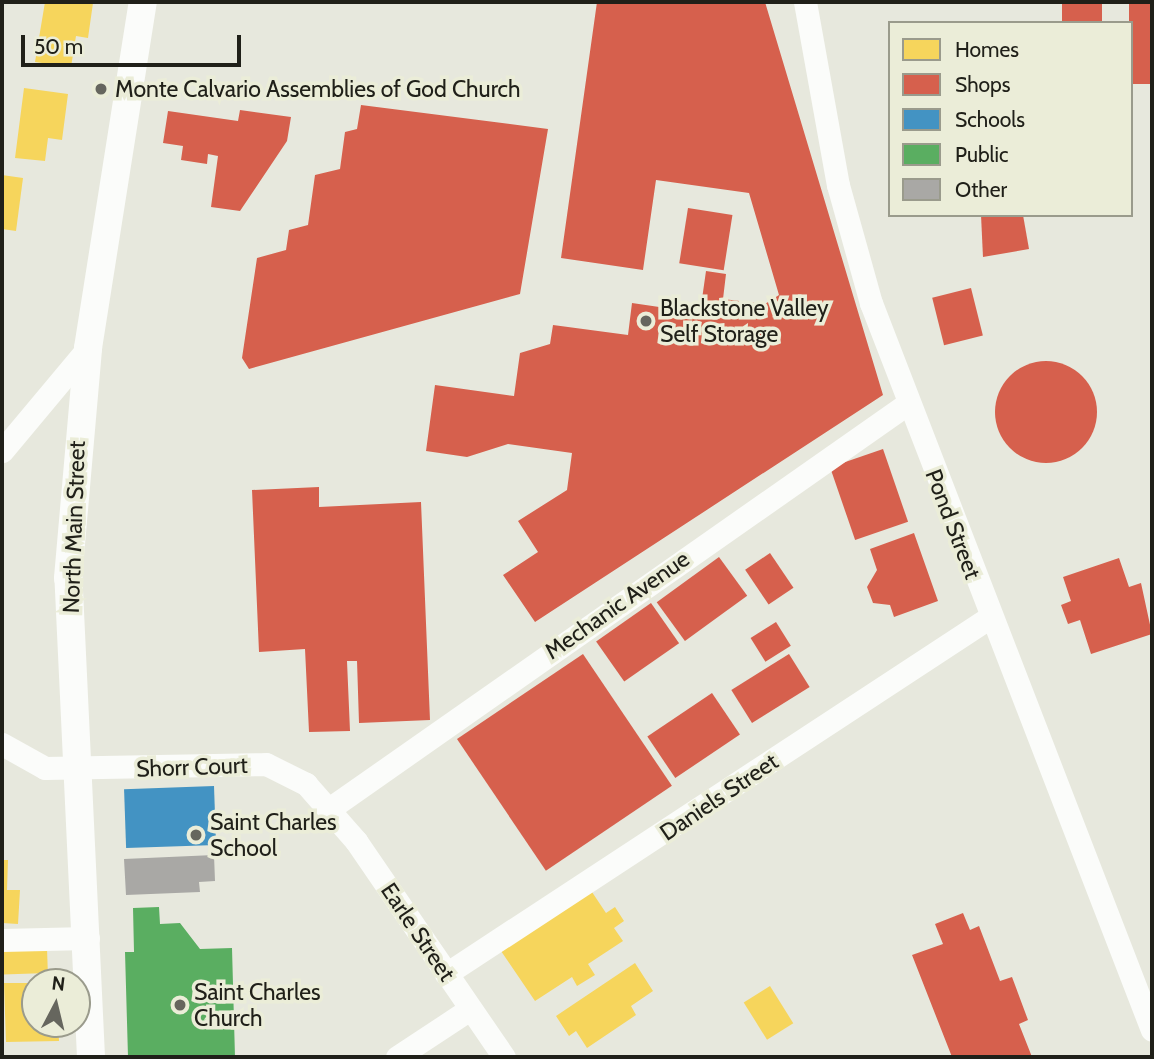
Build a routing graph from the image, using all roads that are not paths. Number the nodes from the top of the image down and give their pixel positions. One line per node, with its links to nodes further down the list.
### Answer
1 (143, 2): 3 (street, North Main Street)
2 (805, 2): 4 (street, Pond Street)
3 (88, 348): 5 (street); 8 (street, North Main Street)
4 (906, 404): 6 (street, Pond Street); 9 (street, Mechanic Avenue)
5 (2, 451)
6 (990, 617): 12 (street, Daniels Street); 14 (street, Pond Street)
7 (2, 744): 8 (street, Shorr Court)
8 (81, 769): 9 (street, Shorr Court); 10 (street, North Main Street)
9 (329, 809): 12 (street, Earle Street)
10 (88, 938): 11 (street); 15 (street, North Main Street)
11 (2, 940)
12 (446, 974): 13 (street, Earle Street)
13 (470, 1009): 16 (street); 17 (street, Earle Street)
14 (1152, 1030)
15 (91, 1057)
16 (397, 1057)
17 (504, 1057)

